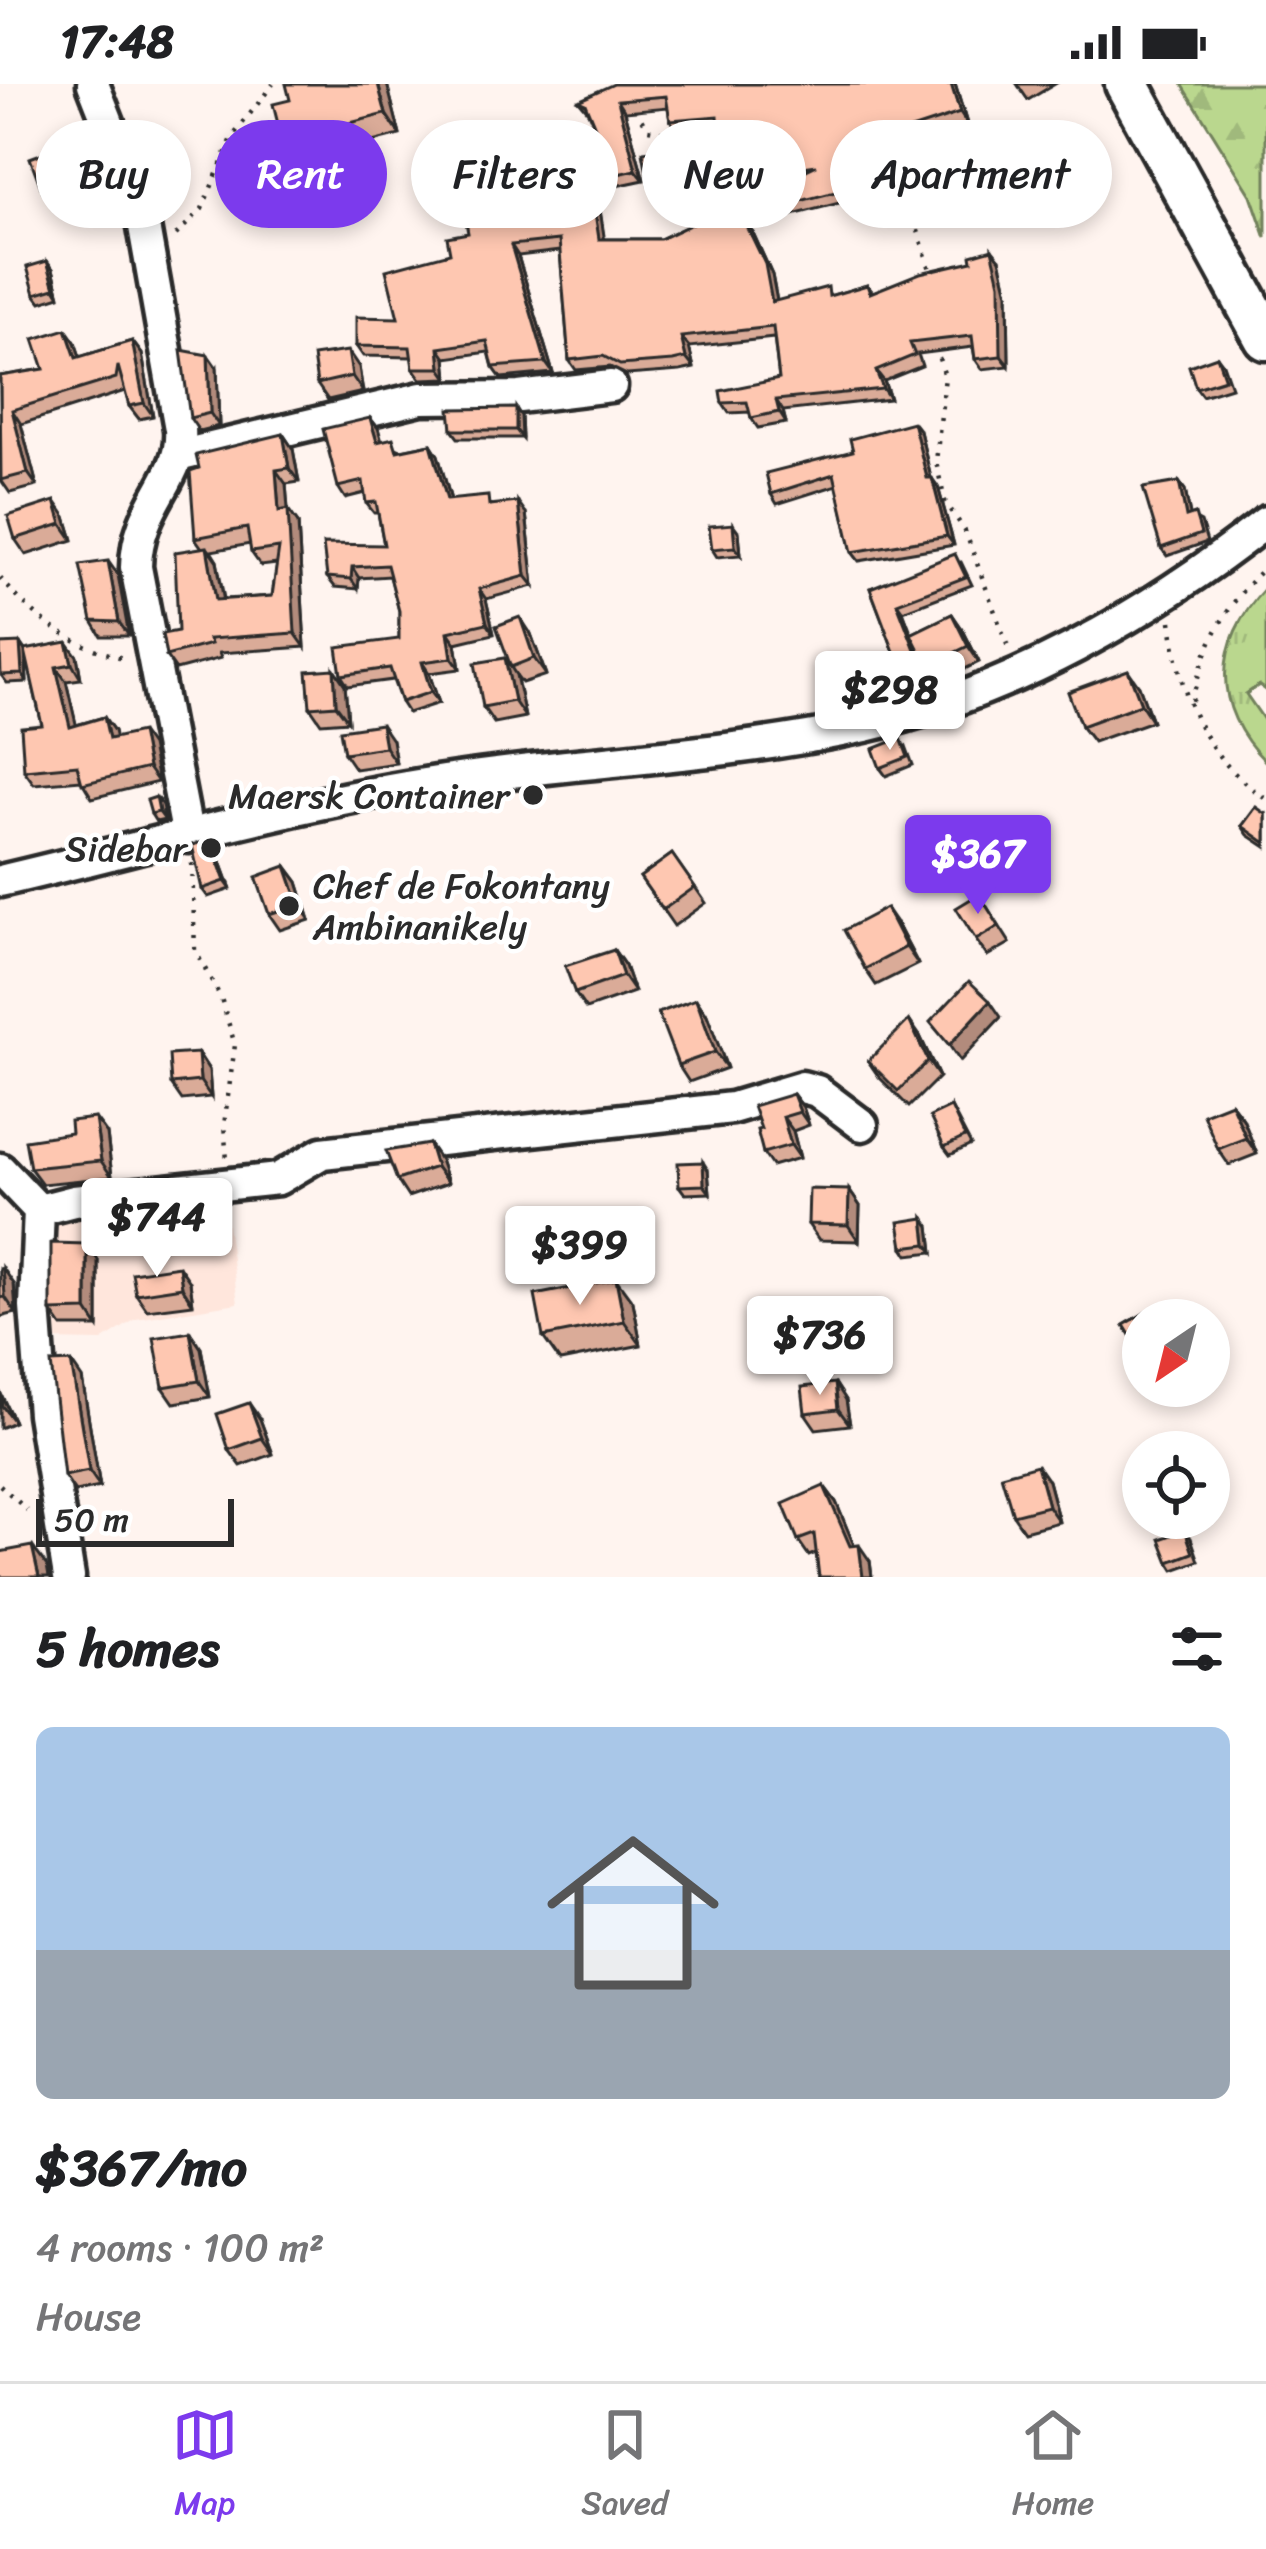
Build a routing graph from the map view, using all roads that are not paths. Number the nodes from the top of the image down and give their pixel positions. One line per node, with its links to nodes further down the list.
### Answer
1 (92, 84): 5 (street)
2 (1127, 84): 3 (main road)
3 (1266, 338)
4 (611, 386): 5 (street)
5 (182, 455): 7 (street)
6 (1266, 522): 7 (street)
7 (188, 837): 8 (street)
8 (0, 881)
9 (862, 1125): 11 (street)
10 (0, 1168): 11 (street)
11 (39, 1210): 12 (street)
12 (69, 1577)

